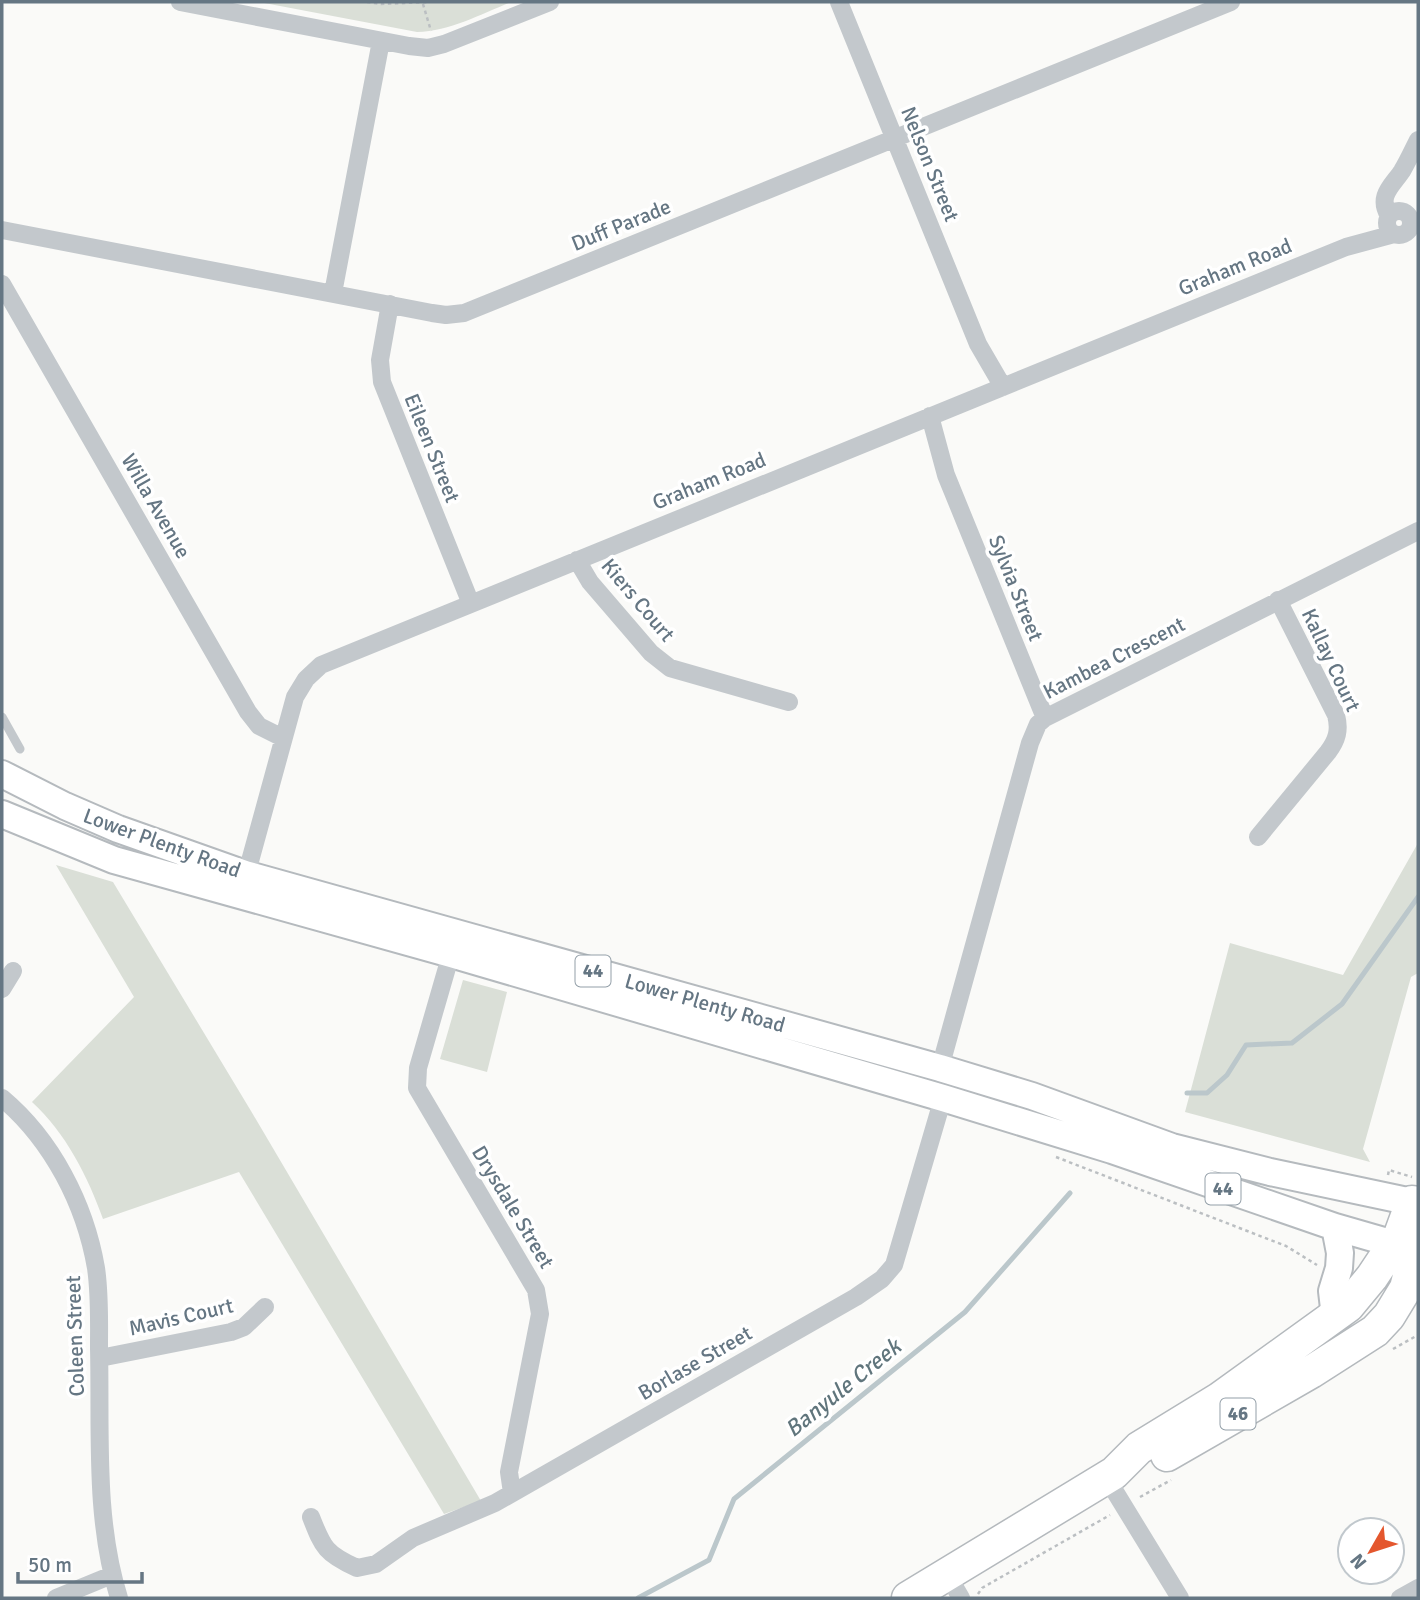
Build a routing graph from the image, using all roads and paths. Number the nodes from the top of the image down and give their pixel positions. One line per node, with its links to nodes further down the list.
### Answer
1 (180, 2): 8 (street)
2 (367, 2): 7 (path)
3 (430, 2): 7 (path)
4 (550, 2): 10 (street)
5 (839, 2): 11 (street, Nelson Street)
6 (1231, 2): 11 (street, Duff Parade)
7 (424, 4): 9 (path)
8 (213, 5): 10 (street)
9 (432, 34)
10 (381, 41): 16 (street)
11 (895, 139): 17 (street, Duff Parade); 18 (street, Nelson Street)
12 (1418, 140): 13 (street)
13 (1403, 219): 18 (street, Graham Road)
14 (2, 230): 16 (street, Duff Parade)
15 (2, 284): 27 (street, Willa Avenue)
16 (333, 293): 17 (street, Duff Parade)
17 (390, 304): 23 (street, Eileen Street)
18 (997, 389): 19 (street, Graham Road)
19 (922, 419): 21 (street, Graham Road); 26 (street, Sylvia Street)
20 (1418, 531): 22 (street, Kambea Crescent)
21 (577, 560): 23 (street, Graham Road); 24 (street, Kiers Court)
22 (1278, 600): 26 (street, Kambea Crescent); 31 (street, Kallay Court)
23 (471, 604): 27 (street, Graham Road)
24 (789, 702)
25 (2, 717): 28 (lane)
26 (1045, 718): 36 (street, Kambea Crescent)
27 (283, 738): 32 (street, Graham Road)
28 (20, 748)
29 (2, 774): 32 (main road, Lower Plenty Road / 44)
30 (2, 814): 32 (main road, Lower Plenty Road / 44)
31 (1258, 837)
32 (243, 886): 33 (main road, Lower Plenty Road / 44); 36 (main road, Lower Plenty Road / 44)
33 (451, 954): 37 (main road, Lower Plenty Road / 44); 51 (street, Drysdale Street)
34 (13, 971): 35 (street)
35 (2, 989)
36 (940, 1068): 41 (main road, Lower Plenty Road / 44)
37 (943, 1098): 42 (main road, Lower Plenty Road / 44); 51 (street, Borlase Street)
38 (5, 1106): 49 (street, Coleen Street)
39 (1045, 1152): 44 (path)
40 (1389, 1170): 41 (path)
41 (1416, 1195): 43 (highway, 46)
42 (1335, 1227): 43 (main road, Lower Plenty Road / 44); 47 (main road)
43 (1412, 1245): 47 (highway, 46); 48 (highway, 46)
44 (1321, 1267)
45 (265, 1307): 49 (street, Mavis Court)
46 (1418, 1307): 48 (highway, 46)
47 (1335, 1317): 50 (highway, 46)
48 (1358, 1343): 50 (highway, 46)
49 (100, 1358): 53 (street, Coleen Street)
50 (1110, 1475): 54 (highway, 46); 59 (street)
51 (512, 1493): 52 (street, Borlase Street)
52 (311, 1517)
53 (112, 1575): 56 (street); 57 (street, Coleen Street)
54 (954, 1586): 58 (highway, 46)
55 (1418, 1588): 60 (street)
56 (57, 1598)
57 (119, 1598)
58 (908, 1598)
59 (1180, 1598)
60 (1400, 1598)

